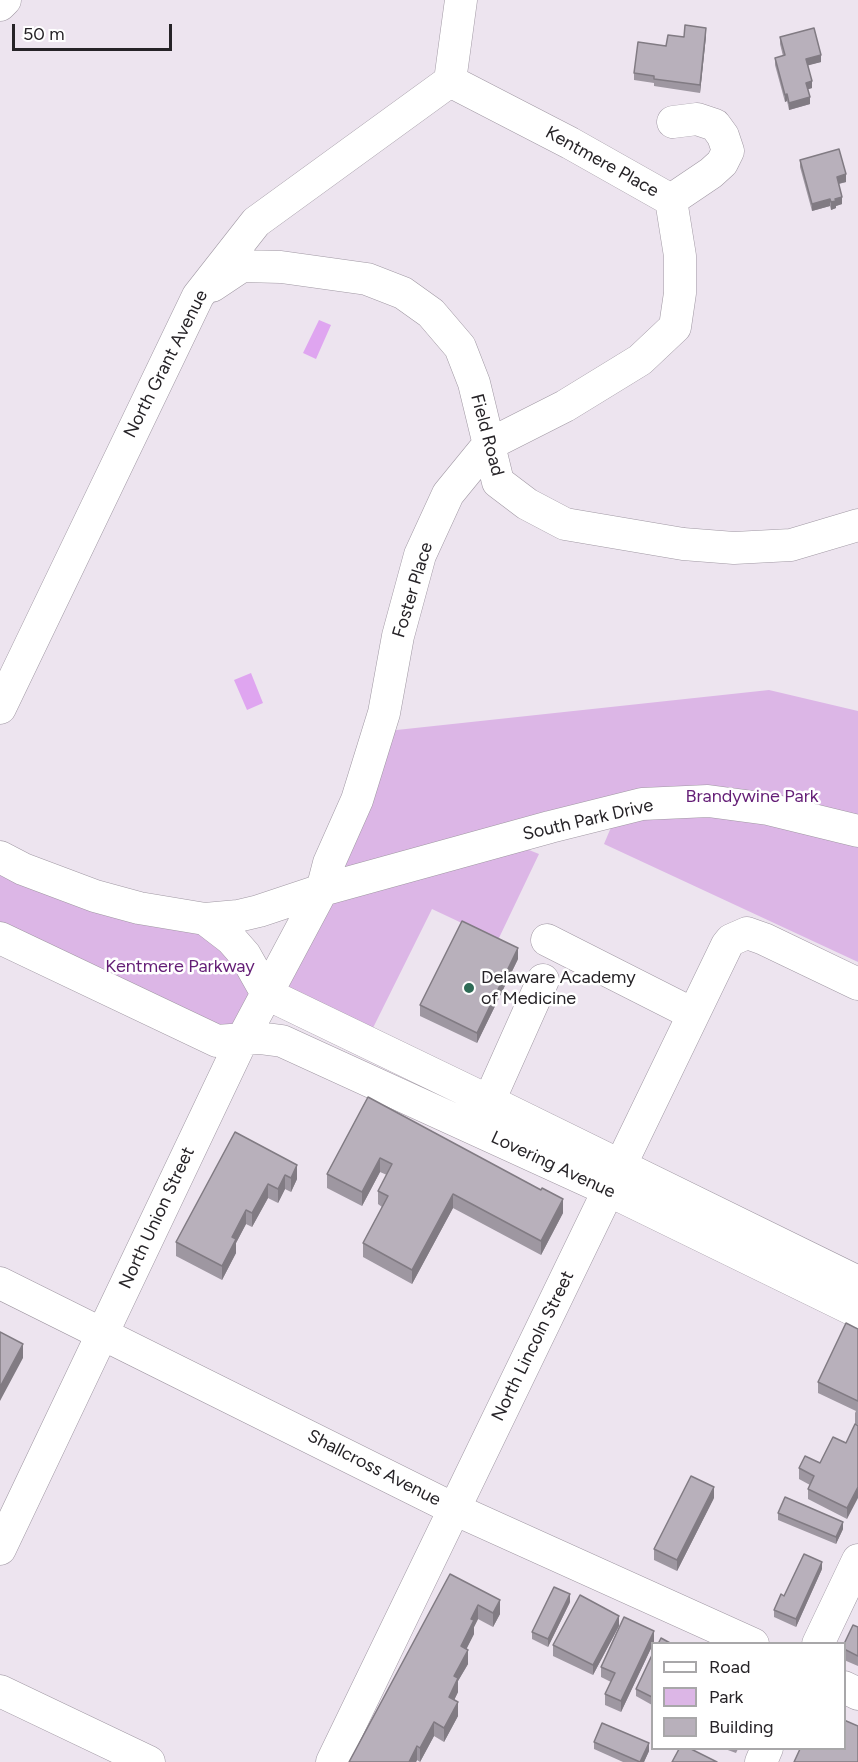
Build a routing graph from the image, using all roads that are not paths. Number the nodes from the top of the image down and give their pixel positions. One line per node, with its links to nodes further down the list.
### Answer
1 (5, 0): 3 (street)
2 (461, 0): 4 (street)
3 (0, 5)
4 (450, 81): 6 (street, Kentmere Place); 8 (street, North Grant Avenue)
5 (673, 122): 6 (street)
6 (671, 200): 7 (street, Kentmere Place)
7 (681, 292): 9 (street, Foster Place)
8 (198, 296): 9 (street, Field Road); 11 (street, North Grant Avenue)
9 (488, 445): 10 (street, Field Road); 14 (street, Foster Place)
10 (858, 525)
11 (0, 708)
12 (858, 831): 14 (street, South Park Drive)
13 (0, 857): 15 (street)
14 (322, 890): 15 (street); 20 (street, North Union Street)
15 (205, 919): 20 (street)
16 (0, 938): 22 (street)
17 (547, 940): 21 (street)
18 (543, 980): 23 (street)
19 (858, 984): 21 (street, North Lincoln Street)
20 (267, 994): 22 (street, North Union Street); 23 (street, Lovering Avenue)
21 (693, 1014): 24 (street, North Lincoln Street)
22 (242, 1040): 24 (street, Lovering Avenue); 28 (street, North Union Street)
23 (489, 1101): 24 (street, Lovering Avenue)
24 (614, 1178): 25 (street, Lovering Avenue); 27 (street, Lovering Avenue); 29 (street, North Lincoln Street)
25 (858, 1282)
26 (0, 1283): 28 (street, Shallcross Avenue)
27 (858, 1312)
28 (103, 1333): 29 (street, Shallcross Avenue); 30 (street, North Union Street)
29 (454, 1509): 32 (street, Shallcross Avenue); 36 (street, North Lincoln Street)
30 (0, 1549)
31 (858, 1560): 33 (street)
32 (749, 1642)
33 (819, 1642)
34 (0, 1690): 35 (street)
35 (149, 1762)
36 (332, 1762)

